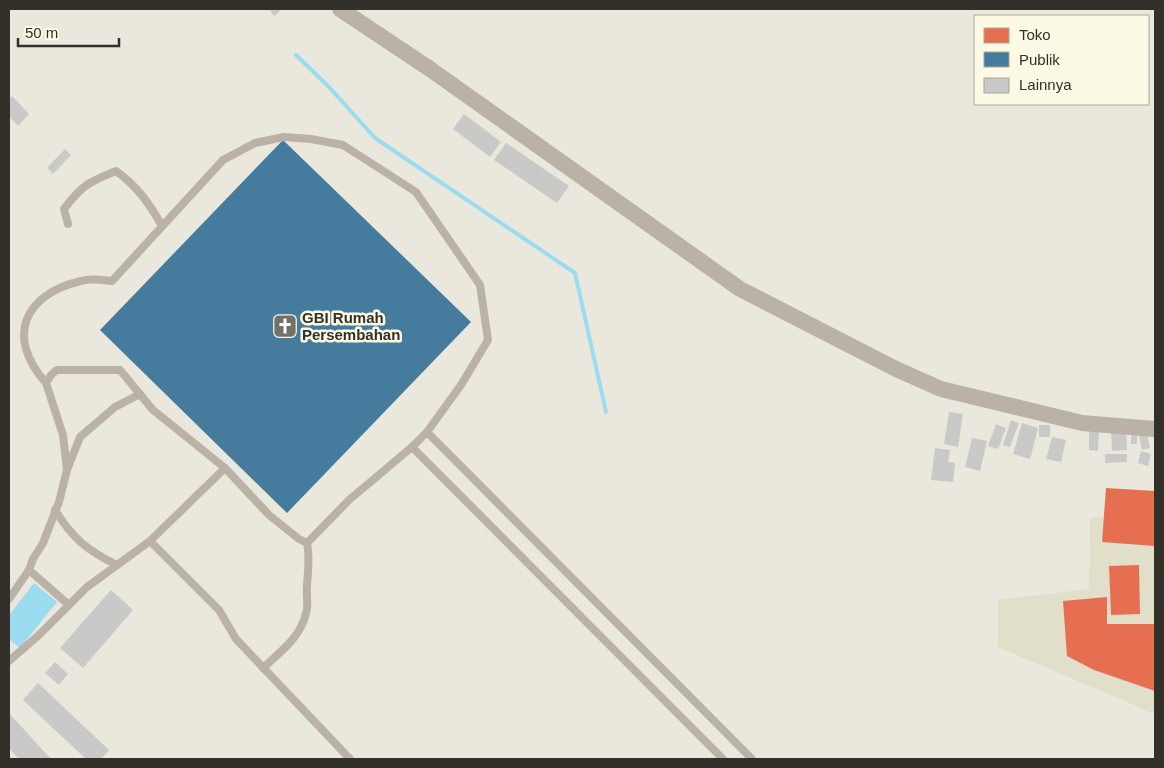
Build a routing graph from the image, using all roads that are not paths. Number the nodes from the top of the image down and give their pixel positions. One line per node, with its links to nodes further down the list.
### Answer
1 (340, 9): 6 (street)
2 (68, 224): 3 (lane)
3 (162, 226): 4 (lane); 7 (lane)
4 (46, 383): 5 (lane); 10 (lane)
5 (140, 394): 9 (lane); 10 (lane)
6 (1155, 429)
7 (427, 432): 8 (lane); 22 (lane)
8 (412, 447): 13 (lane); 21 (lane)
9 (225, 468): 12 (lane); 13 (lane)
10 (67, 470): 11 (lane)
11 (55, 510): 14 (lane); 15 (lane)
12 (150, 541): 14 (lane); 19 (lane)
13 (307, 543): 19 (lane)
14 (118, 565): 17 (lane)
15 (29, 570): 16 (lane); 17 (lane)
16 (9, 599)
17 (69, 605): 18 (lane)
18 (9, 661)
19 (264, 668): 20 (lane)
20 (350, 759)
21 (723, 759)
22 (752, 759)

